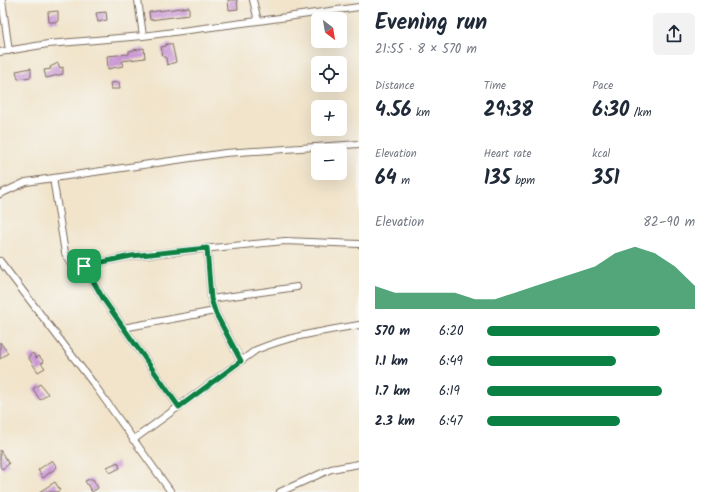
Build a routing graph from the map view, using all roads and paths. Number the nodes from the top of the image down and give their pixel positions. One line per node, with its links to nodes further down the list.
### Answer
1 (2, 0): 7 (street)
2 (138, 0): 6 (street)
3 (254, 0): 5 (street)
4 (359, 7): 5 (street)
5 (258, 21): 6 (street)
6 (143, 36): 7 (street)
7 (9, 51): 8 (street)
8 (0, 52)
9 (359, 144): 10 (street)
10 (53, 178): 11 (street); 15 (street)
11 (0, 194)
12 (359, 244): 13 (street)
13 (207, 248): 15 (street); 17 (street)
14 (0, 261): 23 (street)
15 (84, 266): 20 (street)
16 (297, 287): 17 (street)
17 (211, 299): 18 (street)
18 (215, 311): 20 (street); 21 (street)
19 (359, 325): 21 (street)
20 (123, 328): 22 (street)
21 (241, 361): 22 (street)
22 (179, 407): 23 (street)
23 (133, 440): 26 (street)
24 (359, 464): 25 (street)
25 (283, 491)
26 (171, 492)

